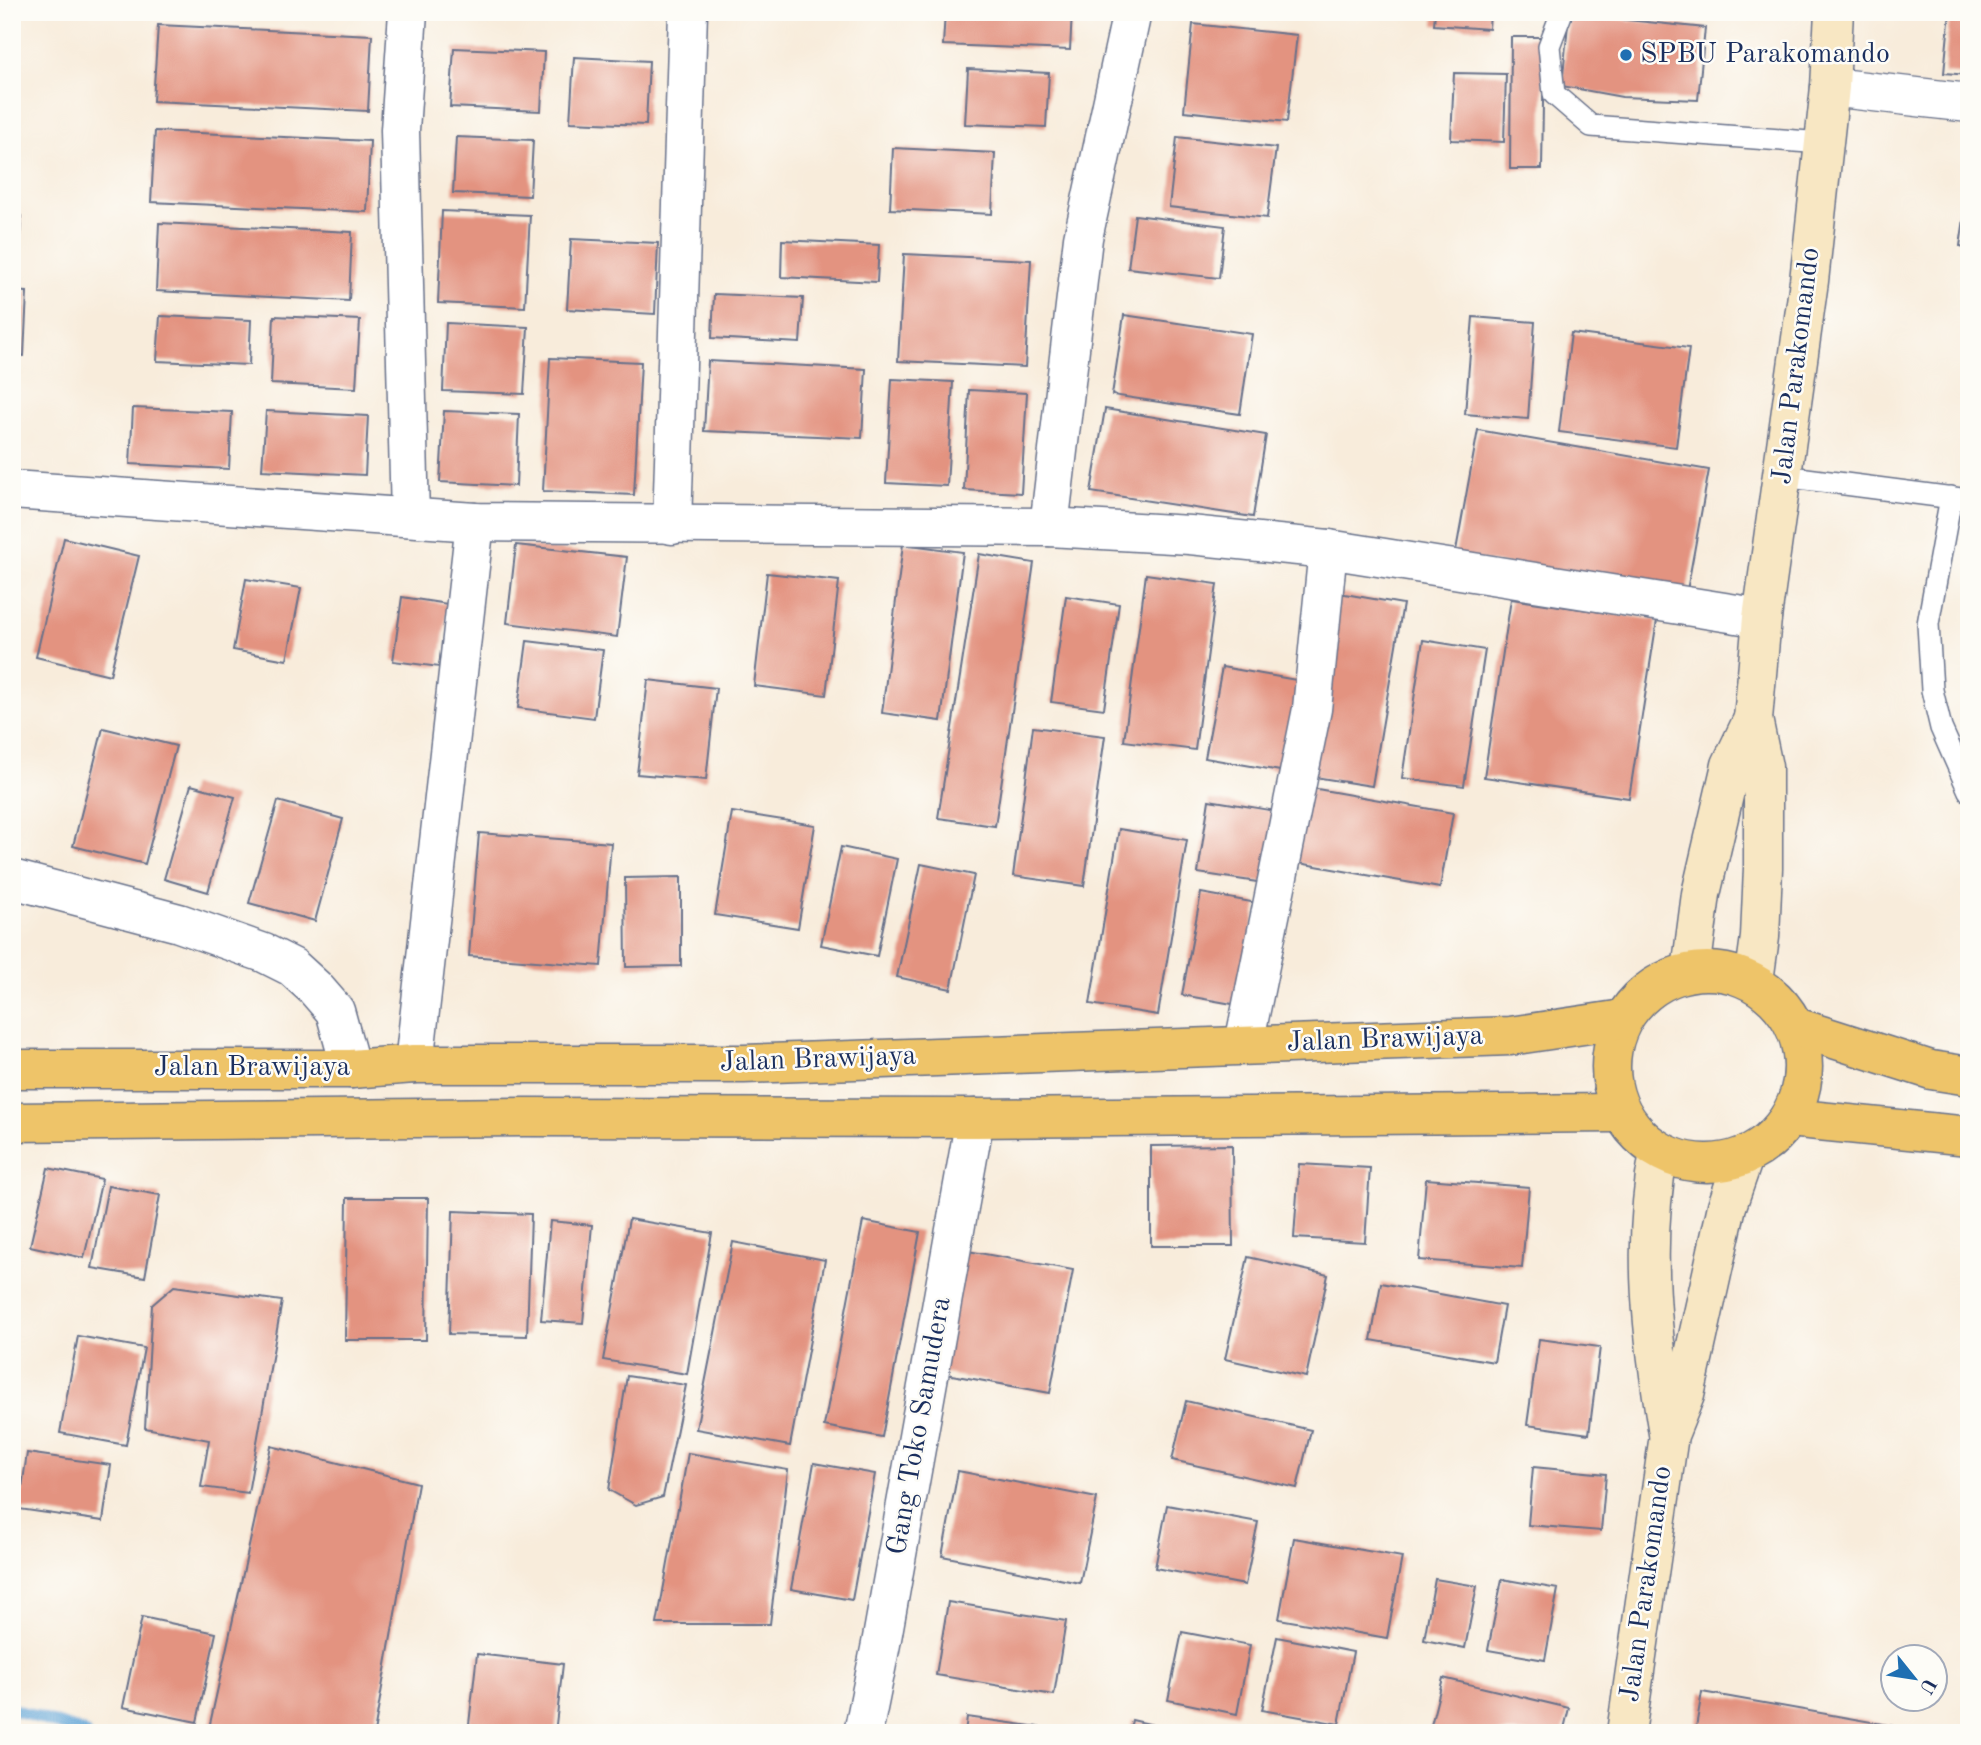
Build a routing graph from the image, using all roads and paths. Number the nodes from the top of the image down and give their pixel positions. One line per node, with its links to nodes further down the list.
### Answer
1 (408, 12): 12 (street)
2 (688, 12): 14 (street)
3 (1132, 12): 15 (street)
4 (1562, 12): 8 (lane)
5 (1834, 12): 6 (street, Jalan Parakomando)
6 (1830, 87): 7 (street); 8 (street, Jalan Parakomando)
7 (1969, 103)
8 (1823, 143): 9 (street, Jalan Parakomando)
9 (1783, 476): 11 (lane); 17 (street, Jalan Parakomando)
10 (12, 489): 12 (street)
11 (1960, 499): 19 (lane)
12 (410, 517): 13 (street)
13 (475, 522): 14 (street); 26 (street)
14 (673, 525): 15 (street)
15 (1049, 527): 16 (street)
16 (1328, 549): 17 (street); 25 (street)
17 (1762, 618): 18 (street, Jalan Parakomando)
18 (1753, 719): 21 (street, Jalan Parakomando); 22 (street, Jalan Parakomando)
19 (1969, 791)
20 (12, 879): 28 (street)
21 (1691, 971): 22 (highway); 23 (highway)
22 (1754, 981): 24 (highway)
23 (1623, 1019): 25 (highway, Jalan Brawijaya); 30 (highway)
24 (1796, 1027): 29 (highway); 32 (highway)
25 (1244, 1044): 26 (highway, Jalan Brawijaya)
26 (414, 1064): 28 (highway, Jalan Brawijaya)
27 (12, 1069): 28 (highway, Jalan Brawijaya)
28 (351, 1069)
29 (1969, 1076)
30 (1622, 1113): 31 (highway, Jalan Brawijaya); 35 (highway)
31 (975, 1118): 33 (highway, Jalan Brawijaya); 38 (street, Gang Toko Samudera)
32 (1789, 1118): 34 (highway); 36 (highway)
33 (12, 1122)
34 (1969, 1136)
35 (1659, 1152): 36 (highway); 37 (street, Jalan Parakomando)
36 (1744, 1157): 37 (street, Jalan Parakomando)
37 (1669, 1435): 39 (street, Jalan Parakomando)
38 (863, 1733)
39 (1626, 1733)

